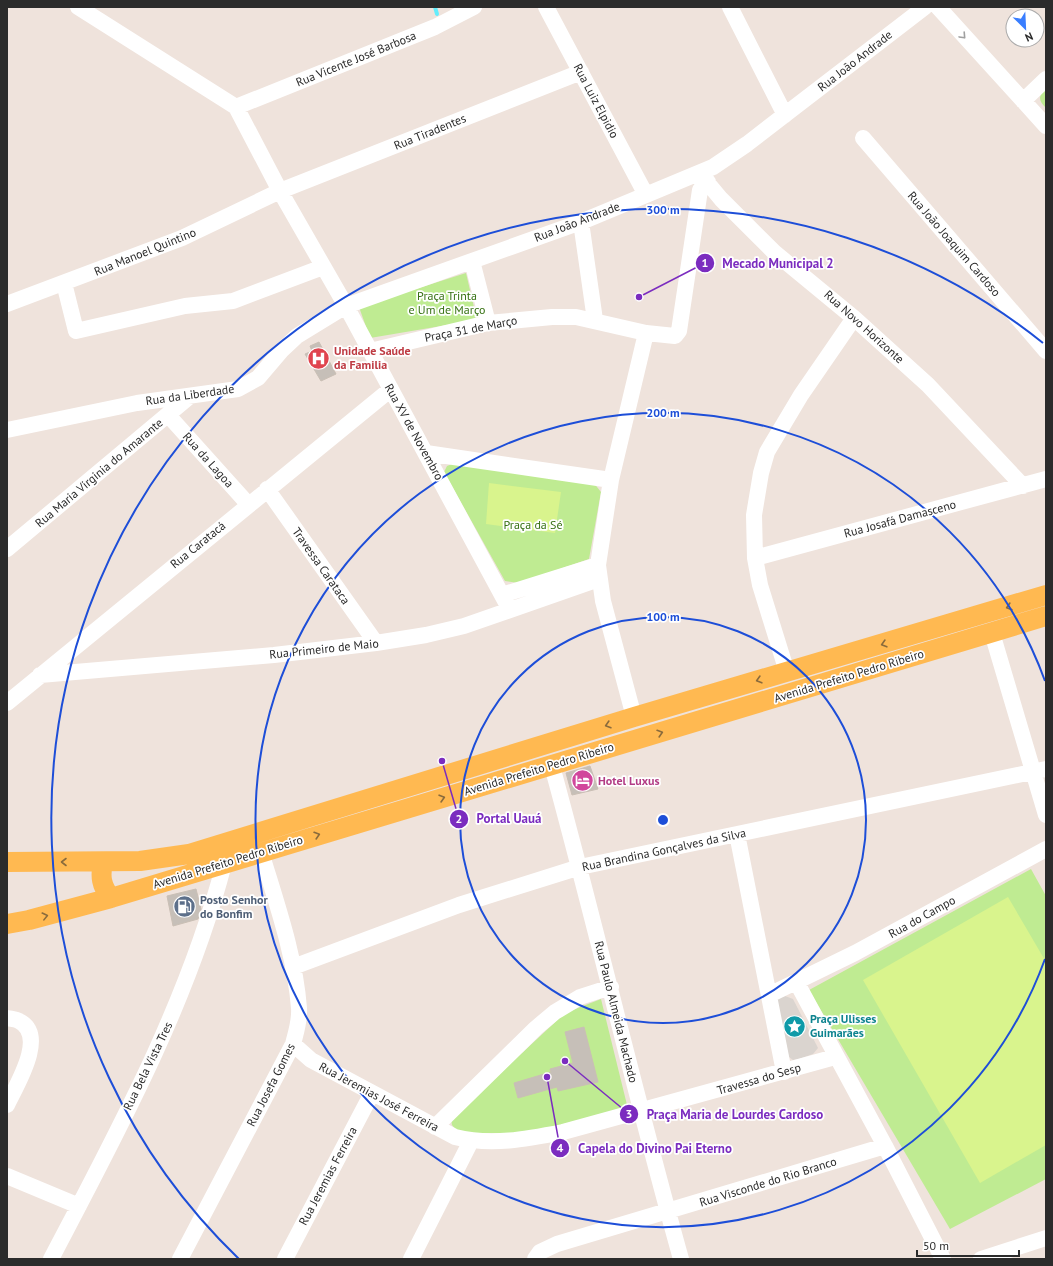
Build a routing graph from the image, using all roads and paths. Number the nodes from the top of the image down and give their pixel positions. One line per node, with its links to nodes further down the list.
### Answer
1 (78, 7): 9 (street)
2 (474, 7): 9 (street, Rua Vicente José Barbosa)
3 (546, 7): 6 (street, Rua Luiz Elpidio)
4 (731, 7): 10 (street)
5 (938, 8): 8 (street, one-way to 8); 10 (street, Rua João Andrade)
6 (581, 72): 14 (street, Rua Tiradentes); 15 (street, Rua Luiz Elpidio)
7 (1046, 79): 8 (street)
8 (1023, 101): 11 (street)
9 (236, 108): 14 (street, Rua XV de Novembro)
10 (785, 115): 13 (street, Rua João Andrade)
11 (1046, 126)
12 (863, 138): 27 (street, Rua João Joaquim Cardoso)
13 (704, 178): 15 (street, Rua João Andrade); 22 (street, Rua Novo Horizonte); 25 (street, Praça 31 de Março)
14 (280, 191): 18 (street, Rua XV de Novembro); 19 (street, Rua Manoel Quintino)
15 (646, 195): 16 (street, Rua João Andrade)
16 (582, 222): 17 (street, Rua João Andrade); 23 (street)
17 (472, 261): 21 (street, Rua João Andrade); 24 (street)
18 (323, 267): 19 (street); 21 (street, Rua XV de Novembro)
19 (64, 283): 20 (street, Rua Manoel Quintino)
20 (7, 304)
21 (346, 306): 26 (street, Rua XV de Novembro); 29 (street, Rua da Liberdade)
22 (854, 318): 35 (street, Rua Novo Horizonte); 39 (street)
23 (595, 320): 24 (street, Praça 31 de Março); 25 (street, Praça 31 de Março)
24 (488, 323): 26 (street, Praça 31 de Março)
25 (646, 333): 34 (street)
26 (370, 351): 28 (street, Rua XV de Novembro)
27 (1046, 351)
28 (390, 388): 32 (street, Rua XV de Novembro); 36 (street, Rua Caratacá)
29 (190, 396): 30 (street, Rua Maria Virginia do Amarante); 31 (street, Rua da Liberdade)
30 (168, 415): 37 (street, Rua da Lagoa); 38 (street, Rua Maria Virginia do Amarante)
31 (7, 430)
32 (426, 453): 34 (street); 41 (street, Rua XV de Novembro)
33 (1046, 479): 35 (street, Rua Josafá Damasceno)
34 (611, 480): 40 (street)
35 (1023, 486): 39 (street, Rua Josafá Damasceno)
36 (267, 489): 37 (street, Rua Caratacá); 47 (street, Travessa Carataca)
37 (248, 504): 49 (street, Rua Caratacá)
38 (7, 549)
39 (755, 558): 48 (street)
40 (598, 572): 41 (street); 43 (street, Rua Primeiro de Maio); 52 (street)
41 (502, 595): 43 (street, Rua XV de Novembro)
42 (1046, 595): 44 (main road, Avenida Prefeito Pedro Ribeiro, one-way to 44)
43 (510, 610): 47 (street, Rua Primeiro de Maio)
44 (986, 614): 46 (main road); 48 (main road, Avenida Prefeito Pedro Ribeiro, one-way to 48)
45 (1046, 616): 46 (main road, Avenida Prefeito Pedro Ribeiro)
46 (992, 633): 50 (main road, Avenida Prefeito Pedro Ribeiro); 56 (street)
47 (376, 643): 49 (street, Rua Primeiro de Maio)
48 (787, 672): 50 (main road); 52 (main road, Avenida Prefeito Pedro Ribeiro, one-way to 52)
49 (40, 675): 51 (street, Rua Caratacá)
50 (793, 692): 53 (main road, Avenida Prefeito Pedro Ribeiro, one-way to 50)
51 (7, 703)
52 (634, 717): 53 (main road); 54 (main road, Avenida Prefeito Pedro Ribeiro, one-way to 54)
53 (641, 739): 55 (main road, Avenida Prefeito Pedro Ribeiro)
54 (546, 744): 55 (main road); 59 (main road, Avenida Prefeito Pedro Ribeiro)
55 (552, 766): 61 (main road, Avenida Prefeito Pedro Ribeiro, one-way to 55); 65 (street, Rua Paulo Almeida Machado)
56 (1040, 771): 57 (street); 58 (street, Rua Brandina Gonçalves da Silva)
57 (1046, 815)
58 (737, 834): 65 (street, Rua Brandina Gonçalves da Silva); 71 (street)
59 (218, 845): 63 (main road, Avenida Prefeito Pedro Ribeiro); 64 (main road)
60 (1046, 849): 69 (street, Rua do Campo)
61 (261, 852): 64 (main road, Avenida Prefeito Pedro Ribeiro); 68 (street, Rua Josefa Gomes)
62 (7, 862): 63 (main road, Avenida Prefeito Pedro Ribeiro, one-way to 62)
63 (103, 862): 66 (main road)
64 (224, 864): 66 (main road, Avenida Prefeito Pedro Ribeiro); 83 (street, Rua Bela Vista Tres)
65 (580, 867): 68 (street, Rua Brandina Gonçalves da Silva); 70 (street, Rua Paulo Almeida Machado)
66 (111, 898): 67 (main road, Avenida Prefeito Pedro Ribeiro, one-way to 66)
67 (7, 924)
68 (293, 967): 73 (street, Rua Josefa Gomes)
69 (797, 983): 71 (street, Rua do Campo); 74 (street)
70 (611, 987): 78 (street, Rua Paulo Almeida Machado); 79 (street)
71 (769, 995): 75 (street)
72 (7, 1018): 77 (street)
73 (293, 1044): 76 (street, Rua Jeremias José Ferreira); 87 (street, Rua Josefa Gomes)
74 (835, 1057): 75 (street, Travessa do Sesp); 81 (street)
75 (784, 1072): 78 (street, Travessa do Sesp)
76 (372, 1093): 79 (street, Rua Jeremias José Ferreira); 88 (street, Rua Jeremias Ferreira)
77 (7, 1105)
78 (641, 1112): 80 (street, Travessa do Sesp); 84 (street, Rua Paulo Almeida Machado)
79 (435, 1127): 80 (street, Rua Jeremias José Ferreira)
80 (471, 1141): 89 (street)
81 (885, 1146): 84 (street, Rua Visconde do Rio Branco); 92 (street)
82 (7, 1176): 83 (street)
83 (78, 1206): 86 (street, Rua Bela Vista Tres)
84 (668, 1212): 90 (street, Rua Visconde do Rio Branco); 91 (street, Rua Paulo Almeida Machado)
85 (1046, 1238): 93 (street)
86 (51, 1259)
87 (180, 1259)
88 (285, 1259)
89 (411, 1259)
90 (535, 1259)
91 (681, 1259)
92 (943, 1259)
93 (981, 1259)

